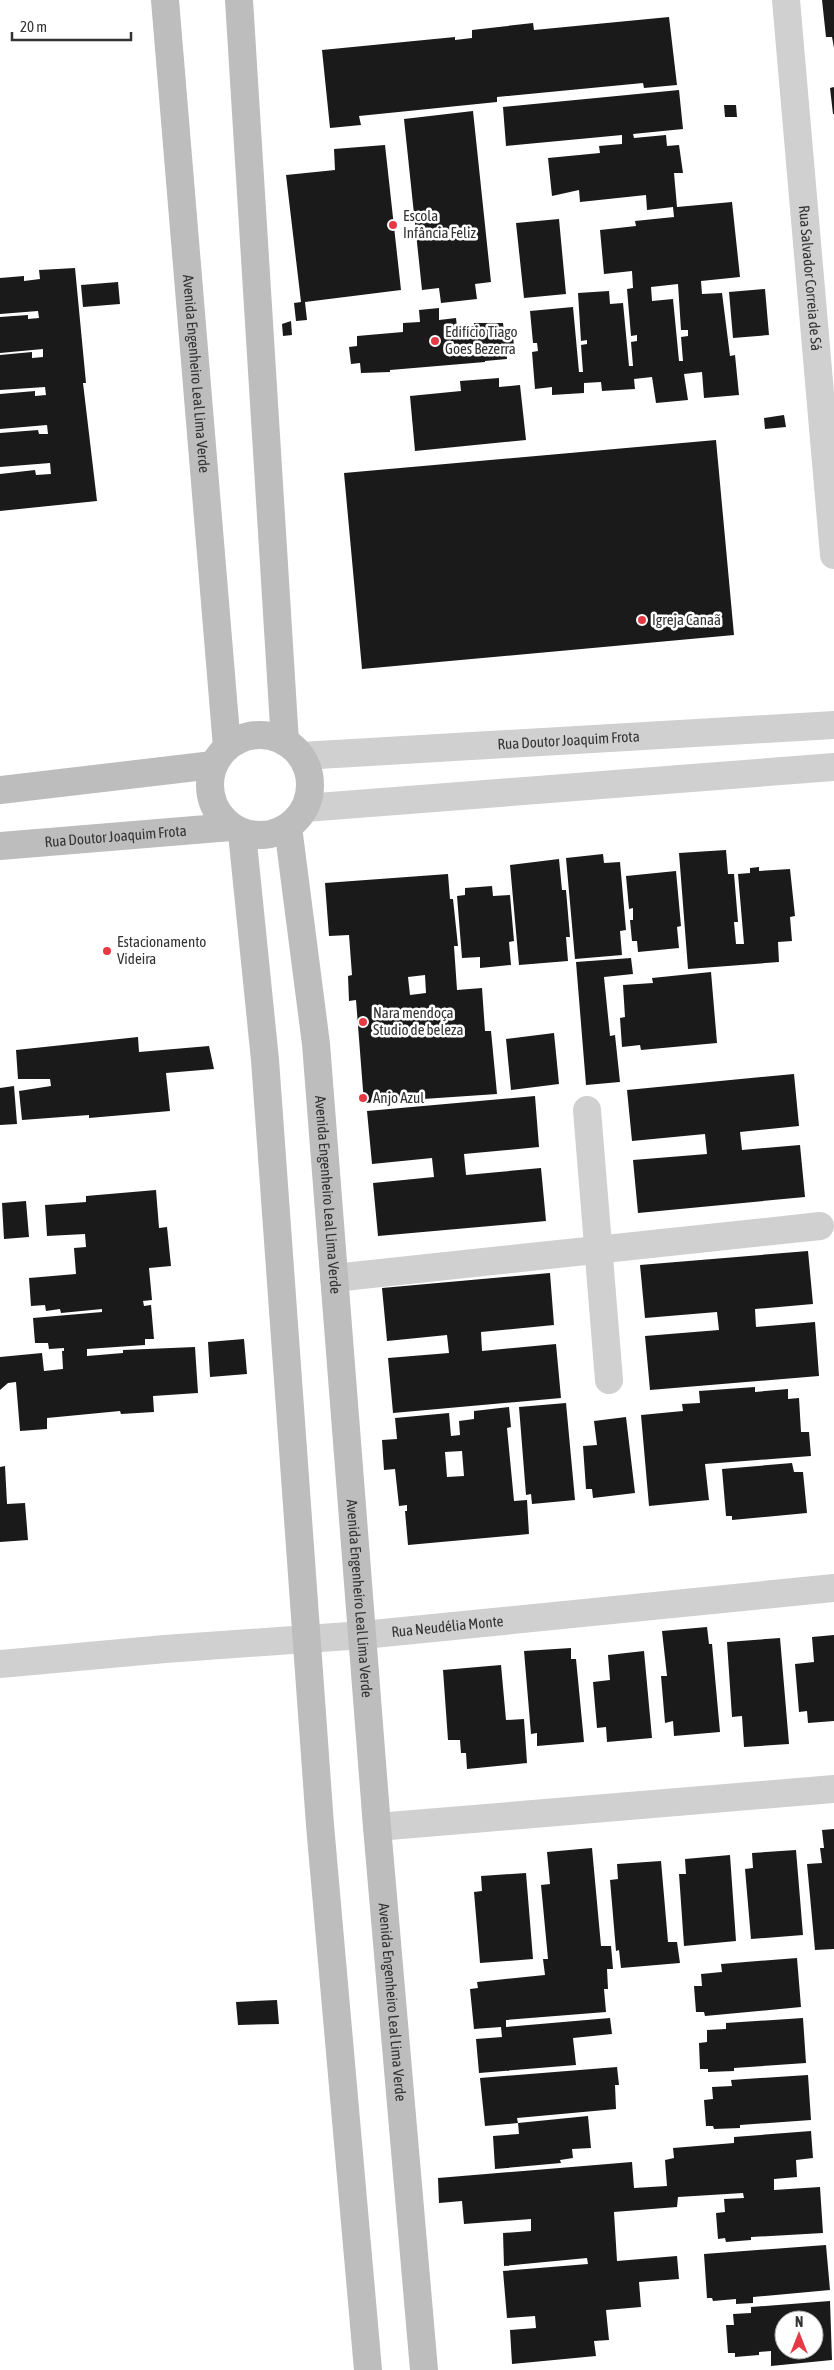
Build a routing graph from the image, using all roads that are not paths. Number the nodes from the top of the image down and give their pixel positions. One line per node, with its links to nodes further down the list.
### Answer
1 (165, 0): 7 (main road, Avenida Engenheiro Leal Lima Verde)
2 (239, 0): 6 (main road)
3 (786, 0): 4 (street, Rua Salvador Correia de Sá)
4 (834, 555)
5 (834, 725): 6 (street, Rua Doutor Joaquim Frota)
6 (293, 749): 7 (main road); 10 (main road)
7 (220, 756): 9 (main road); 11 (main road)
8 (834, 766): 10 (street)
9 (0, 790)
10 (297, 818): 11 (main road); 16 (main road, Avenida Engenheiro Leal Lima Verde)
11 (237, 830): 12 (main road, Rua Doutor Joaquim Frota); 20 (main road)
12 (0, 846)
13 (587, 1110): 15 (street)
14 (820, 1226): 15 (street)
15 (600, 1249): 16 (street); 17 (street)
16 (334, 1278): 19 (main road, Avenida Engenheiro Leal Lima Verde)
17 (609, 1380)
18 (834, 1588): 19 (street, Rua Neudélia Monte)
19 (363, 1635): 20 (street, Rua Neudélia Monte); 23 (main road, Avenida Engenheiro Leal Lima Verde)
20 (307, 1639): 21 (street, Rua Neudélia Monte); 24 (main road)
21 (0, 1664)
22 (834, 1789): 23 (street)
23 (377, 1827): 25 (main road, Avenida Engenheiro Leal Lima Verde)
24 (368, 2370)
25 (424, 2370)

